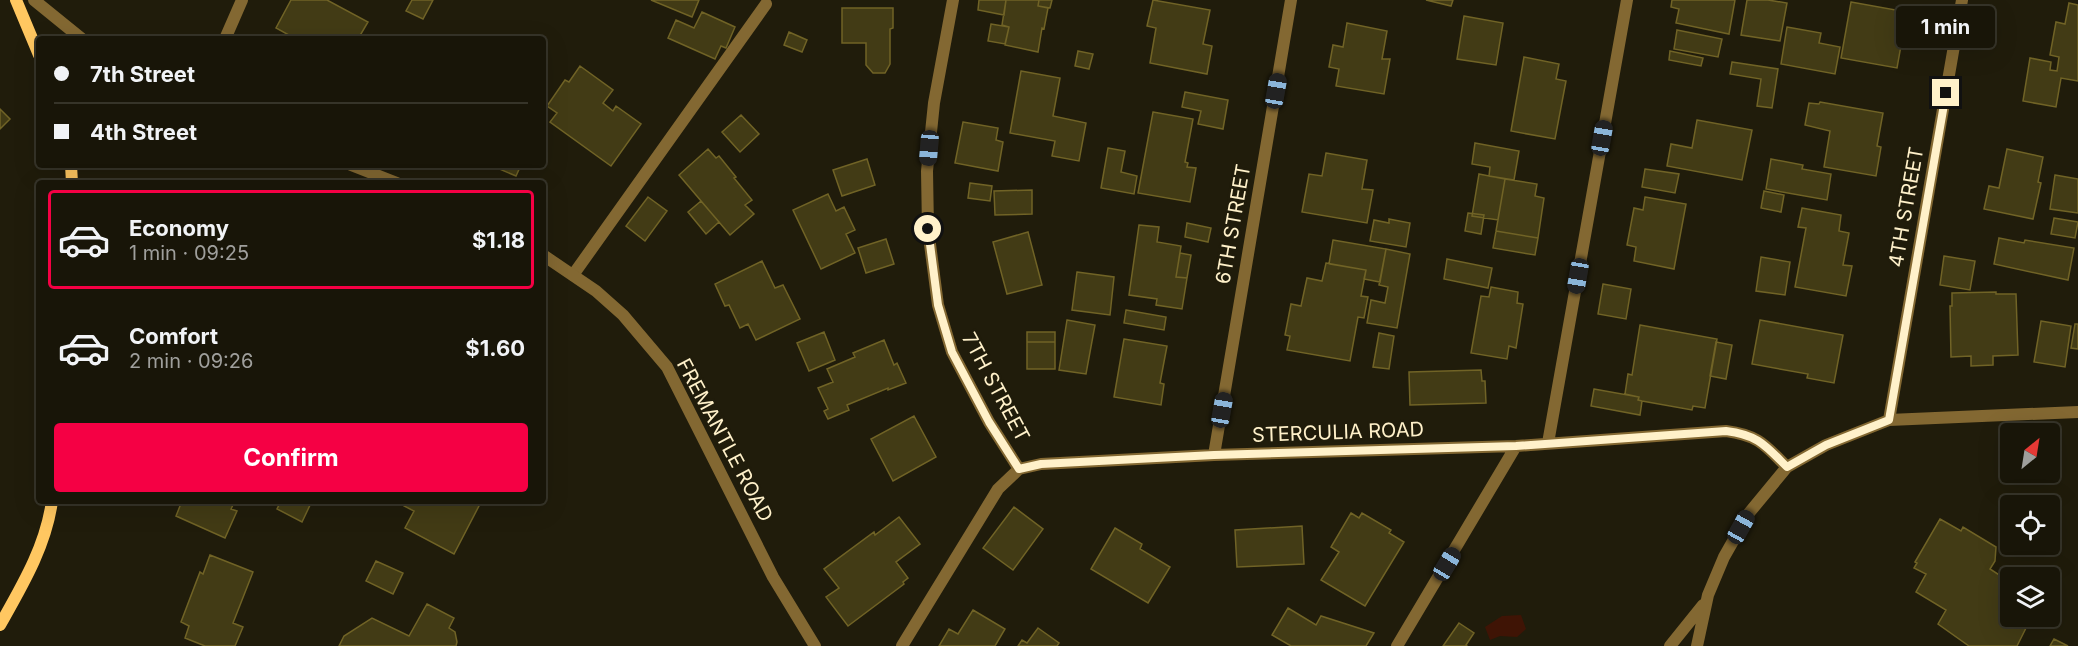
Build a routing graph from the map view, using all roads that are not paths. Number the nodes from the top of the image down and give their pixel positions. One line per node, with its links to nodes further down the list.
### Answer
1 (16, 0): 11 (street)
2 (34, 0): 9 (street)
3 (242, 0): 10 (street)
4 (953, 0): 22 (street, 7TH STREET)
5 (1291, 0): 20 (street, 6TH STREET)
6 (1627, 0): 18 (street)
7 (1962, 0): 17 (street, 4TH STREET)
8 (766, 4): 15 (street)
9 (78, 36)
10 (226, 36)
11 (36, 48)
12 (359, 168): 13 (street)
13 (389, 180)
14 (546, 257): 15 (street, FREMANTLE ROAD)
15 (573, 275): 26 (street, FREMANTLE ROAD)
16 (2078, 412): 17 (street)
17 (1889, 420): 21 (street)
18 (1548, 443): 19 (street, STERCULIA ROAD); 21 (street, STERCULIA ROAD)
19 (1516, 446): 20 (street, STERCULIA ROAD); 28 (street)
20 (1214, 455): 22 (street, STERCULIA ROAD)
21 (1787, 467): 24 (street)
22 (1019, 469): 27 (street)
23 (52, 504): 25 (street)
24 (1706, 602): 29 (street); 30 (street)
25 (0, 625)
26 (814, 646)
27 (902, 646)
28 (1397, 646)
29 (1670, 646)
30 (1697, 646)

